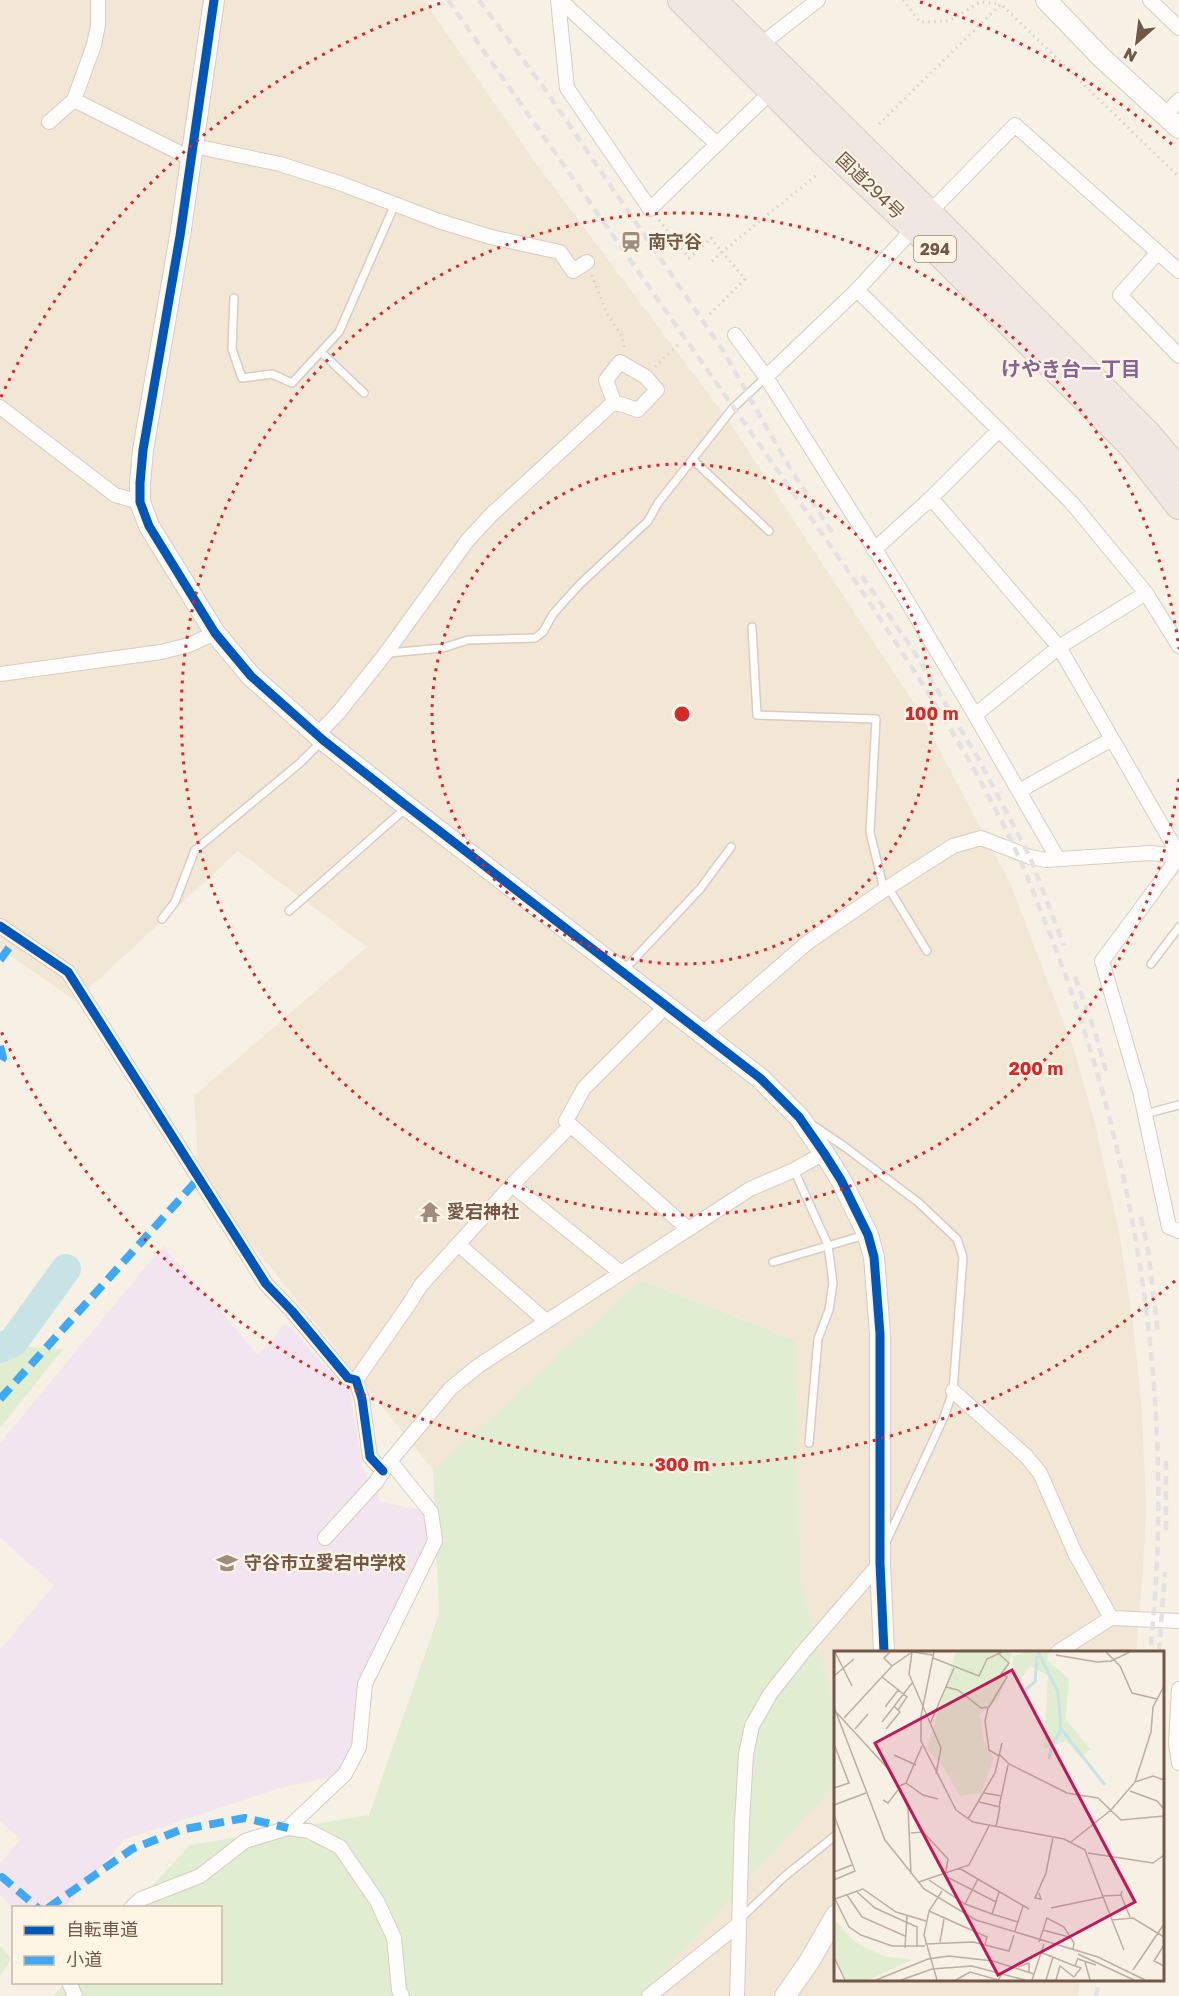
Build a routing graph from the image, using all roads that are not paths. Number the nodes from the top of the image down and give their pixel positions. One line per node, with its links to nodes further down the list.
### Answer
1 (98, 0): 12 (street)
2 (214, 0): 17 (street)
3 (559, 0): 16 (street); 16 (street)
4 (681, 0): 11 (highway, 国道294号 / 294)
5 (713, 0): 10 (highway, 国道294号 / 294)
6 (1046, 0): 15 (street)
7 (1150, 0): 9 (street)
8 (814, 1): 10 (street)
9 (1179, 28)
10 (759, 46): 11 (highway, 国道294号 / 294)
11 (780, 83): 16 (street); 19 (highway, 国道294号 / 294)
12 (74, 100): 14 (street); 17 (street)
13 (1179, 100): 15 (street)
14 (49, 122)
15 (1172, 122)
16 (717, 144)
17 (193, 152): 18 (street); 36 (street)
18 (395, 204): 21 (street); 26 (lane)
19 (921, 220): 20 (street); 23 (street); 34 (highway, 国道294号 / 294); 37 (highway, 国道294号 / 294)
20 (1158, 252): 22 (street); 27 (street)
21 (587, 262)
22 (1179, 271)
23 (857, 290): 28 (street); 32 (street)
24 (234, 298): 26 (lane)
25 (735, 335): 28 (street)
26 (321, 352): 29 (lane)
27 (1179, 356)
28 (766, 377): 33 (lane); 39 (street)
29 (364, 393)
30 (614, 402): 30 (street); 45 (street)
31 (0, 407): 36 (street)
32 (999, 430): 35 (street); 40 (street)
33 (693, 460): 38 (lane); 45 (lane)
34 (1179, 471)
35 (931, 498): 39 (street); 44 (street)
36 (140, 502): 42 (street)
37 (1179, 506)
38 (770, 531)
39 (874, 550): 47 (street)
40 (1146, 593): 43 (street); 44 (street)
41 (752, 627): 55 (lane)
42 (215, 633): 46 (street); 48 (street)
43 (1179, 646)
44 (1059, 647): 47 (street); 49 (street)
45 (386, 653): 48 (street)
46 (0, 674)
47 (975, 715): 50 (street)
48 (321, 737): 51 (street); 57 (lane)
49 (1112, 739): 50 (street); 53 (street)
50 (1019, 791): 54 (street)
51 (408, 806): 56 (lane); 62 (street)
52 (730, 848): 62 (lane)
53 (1179, 856): 54 (street); 66 (street)
54 (1058, 860): 55 (street)
55 (886, 889): 60 (lane); 64 (street)
56 (289, 911)
57 (162, 919)
58 (0, 926): 80 (street)
59 (1179, 927): 61 (lane)
60 (927, 951)
61 (1151, 964)
62 (623, 971): 63 (street)
63 (667, 1005): 64 (street); 68 (street)
64 (704, 1033): 67 (street)
65 (1179, 1105): 66 (lane)
66 (1145, 1114): 73 (street)
67 (799, 1117): 69 (street); 81 (lane)
68 (570, 1126): 71 (street); 72 (street)
69 (824, 1153): 70 (street); 74 (street)
70 (794, 1170): 72 (street); 76 (lane)
71 (512, 1185): 75 (street); 78 (street)
72 (687, 1228): 78 (street)
73 (1179, 1231)
74 (868, 1235): 76 (lane); 85 (street)
75 (458, 1244): 79 (street); 80 (street)
76 (828, 1245): 77 (lane); 82 (lane)
77 (773, 1262)
78 (620, 1272): 79 (street)
79 (546, 1321): 83 (street)
80 (356, 1380): 83 (street)
81 (953, 1391): 85 (lane); 86 (street)
82 (809, 1443)
83 (387, 1466): 84 (street); 92 (street)
84 (325, 1538)
85 (880, 1558): 88 (street); 96 (street)
86 (1112, 1618): 87 (street); 89 (street)
87 (1179, 1622)
88 (884, 1651)
89 (1061, 1651)
90 (1179, 1689): 91 (street)
91 (1179, 1763)
92 (288, 1828): 94 (street); 97 (street)
93 (834, 1837): 96 (lane)
94 (133, 1906)
95 (834, 1918): 100 (street)
96 (739, 1922): 98 (street); 99 (street)
97 (402, 1996)
98 (649, 1996)
99 (737, 1996)
100 (785, 1996)

